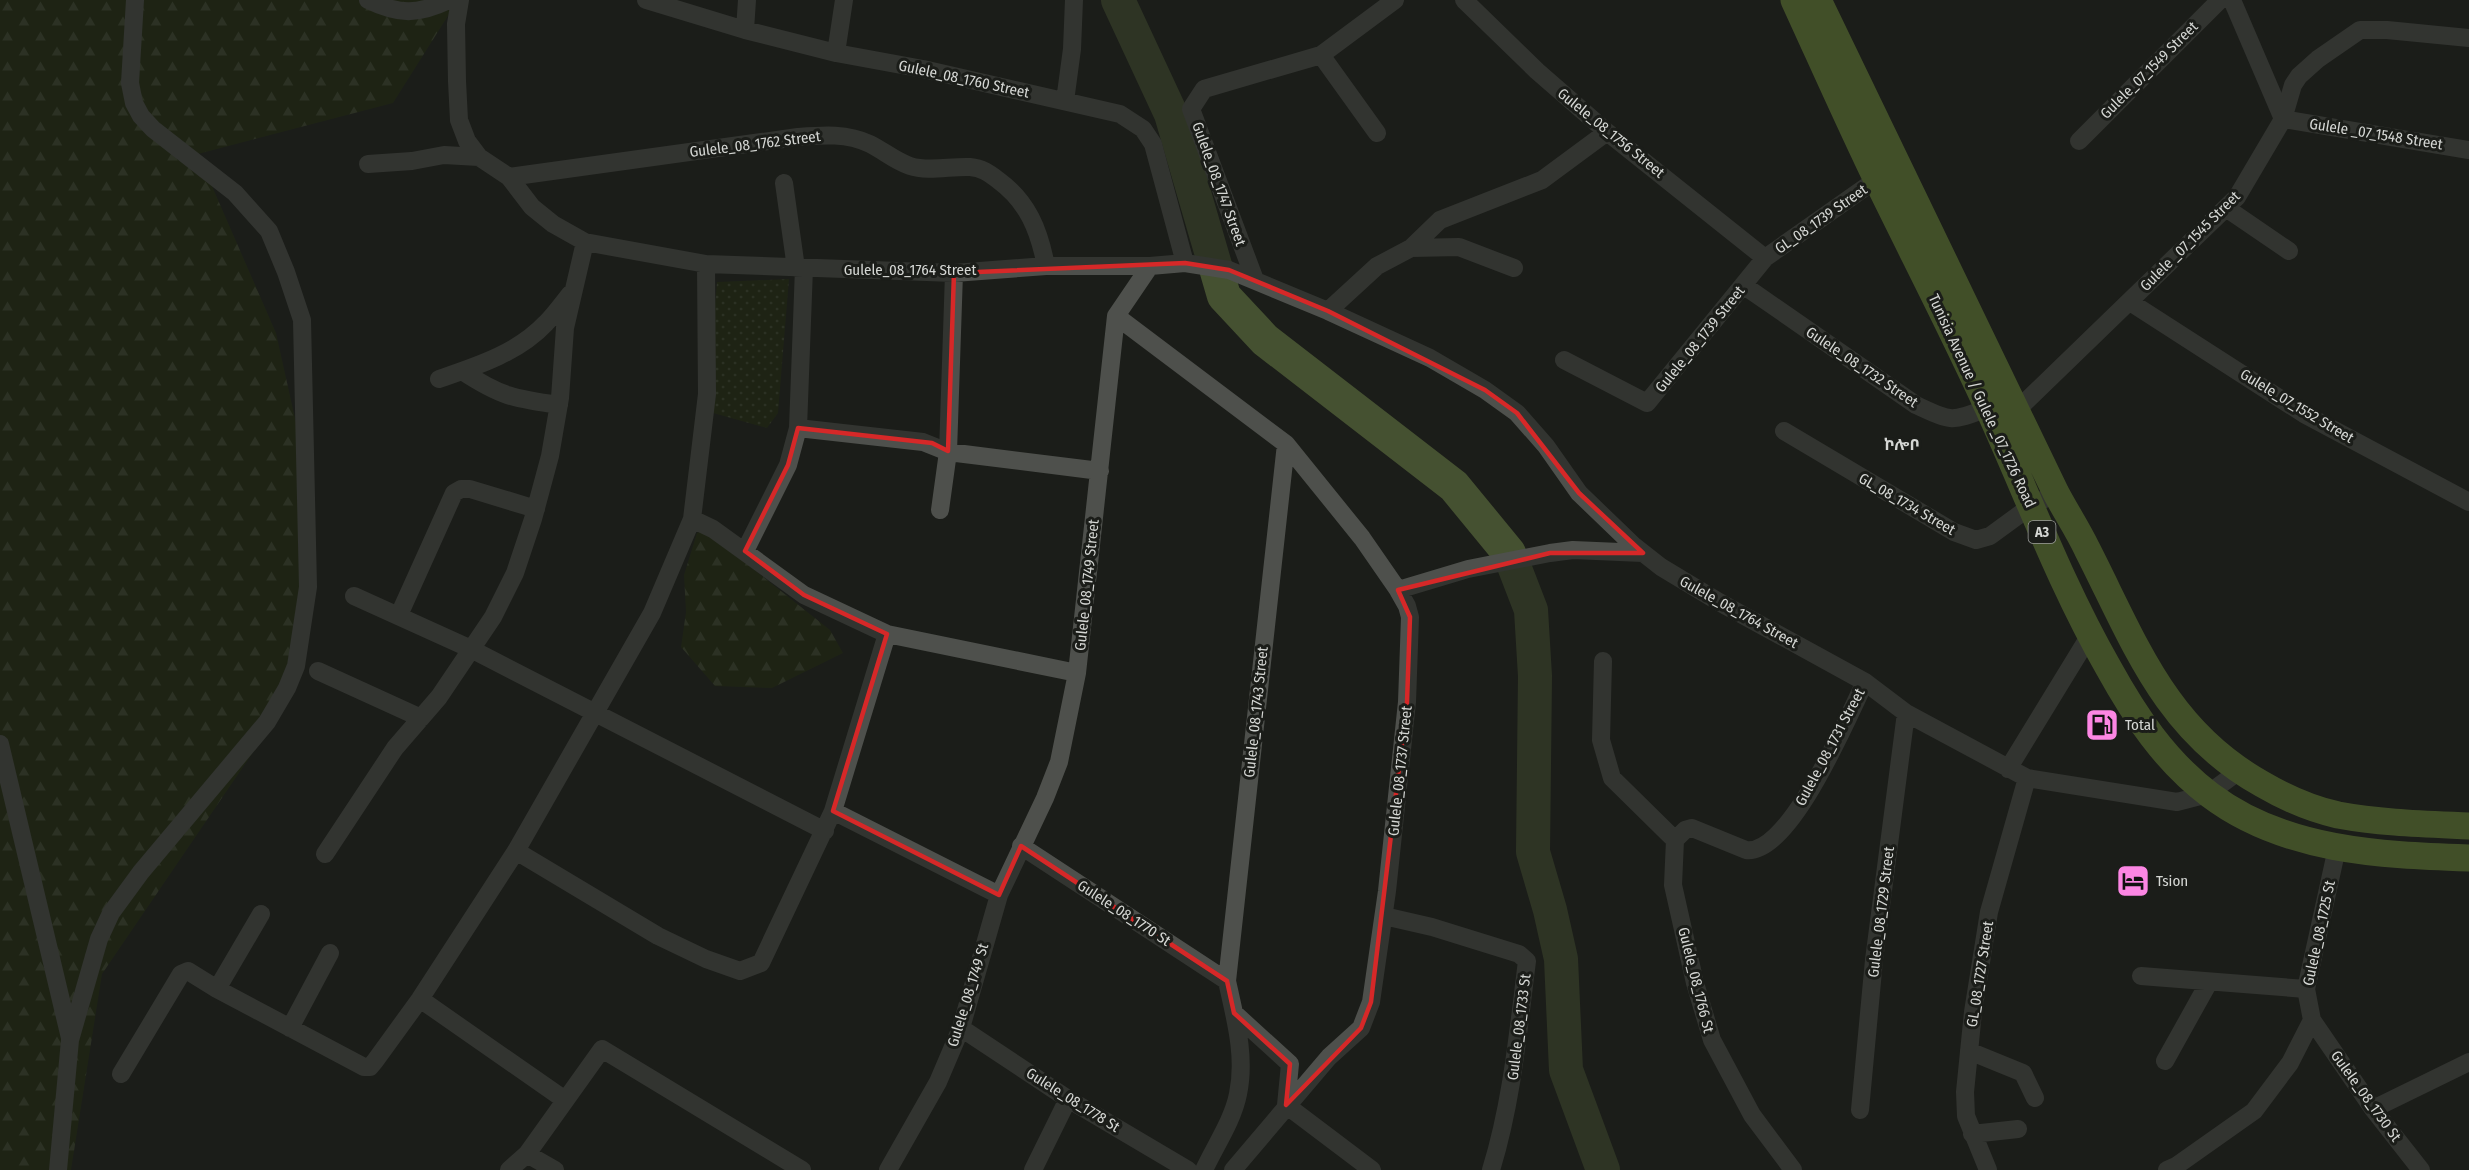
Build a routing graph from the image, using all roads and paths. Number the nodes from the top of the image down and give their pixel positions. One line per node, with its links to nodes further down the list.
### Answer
1 (135, 0): 109 (street)
2 (449, 0): 14 (street)
3 (460, 0): 26 (street)
4 (646, 0): 15 (street, Gulele_08_1760 Street)
5 (747, 0): 16 (street)
6 (844, 0): 18 (street)
7 (1074, 0): 20 (street)
8 (1395, 0): 19 (street, Gulele_08_1747 Street)
9 (1464, 0): 22 (street, Gulele_08_1756 Street)
10 (1794, 0): 29 (highway, Tunisia Avenue / Gulele _07_1726 Road / A3)
11 (1818, 0): 54 (highway, Tunisia Avenue / Gulele _07_1726 Road / A3)
12 (2220, 0): 24 (street, Gulele_07_1549 Street)
13 (2232, 0): 21 (street)
14 (376, 2)
15 (673, 4): 16 (street, Gulele_08_1760 Street)
16 (745, 30): 18 (street, Gulele_08_1760 Street)
17 (2469, 38): 21 (street, Gulele _07_1545 Street)
18 (836, 53): 20 (street, Gulele_08_1760 Street)
19 (1321, 55): 23 (street); 43 (street, Gulele_08_1747 Street)
20 (1065, 101): 36 (street, Gulele_08_1760 Street)
21 (2283, 119): 25 (street, Gulele _07_1548 Street); 31 (street, Gulele _07_1545 Street)
22 (1607, 132): 33 (street); 35 (street, Gulele_08_1756 Street)
23 (1377, 133)
24 (2079, 141)
25 (2469, 150)
26 (479, 157): 27 (street); 28 (street, Gulele_08_1764 Street)
27 (368, 164)
28 (508, 177): 32 (street, Gulele_08_1764 Street); 38 (street, Gulele_08_1762 Street)
29 (1876, 179): 35 (street, GL_08_1739 Street); 53 (highway, Tunisia Avenue / Gulele _07_1726 Road / A3)
30 (784, 183): 40 (street)
31 (2226, 208): 34 (street); 46 (street, Gulele _07_1545 Street)
32 (585, 242): 37 (street, Gulele_08_1764 Street); 45 (street)
33 (1411, 248): 41 (street); 47 (street)
34 (2289, 251)
35 (1765, 258): 44 (street, Gulele_08_1739 Street)
36 (1185, 263): 39 (street, Gulele_08_1764 Street); 43 (street, Gulele_08_1764 Street)
37 (706, 264): 40 (street, Gulele_08_1764 Street); 65 (street)
38 (1046, 266): 39 (street, Gulele_08_1764 Street); 42 (street, Gulele_08_1764 Street)
39 (1150, 266): 48 (street)
40 (800, 268): 42 (street, Gulele_08_1764 Street); 55 (street)
41 (1514, 268)
42 (954, 273): 58 (street)
43 (1255, 280): 47 (street, Gulele_08_1764 Street)
44 (1743, 285): 49 (street, Gulele_08_1739 Street); 53 (street, Gulele_08_1732 Street)
45 (574, 290): 50 (street); 52 (street)
46 (2130, 302): 54 (street, Gulele _07_1545 Street); 61 (street, Gulele_07_1552 Street)
47 (1328, 311): 67 (street, Gulele_08_1764 Street)
48 (1116, 316): 57 (street, Gulele_08_1737 Street); 59 (street, Gulele_08_1749 Street)
49 (1564, 360)
50 (462, 371): 51 (street); 52 (street)
51 (439, 379)
52 (559, 405): 63 (street)
53 (1988, 408): 62 (highway, Tunisia Avenue / Gulele _07_1726 Road / A3)
54 (2016, 411): 60 (highway, Tunisia Avenue / Gulele _07_1726 Road / A3)
55 (798, 428): 58 (street); 66 (street)
56 (1784, 431): 62 (street, GL_08_1734 Street)
57 (1286, 444): 68 (street, Gulele_08_1737 Street); 100 (street, Gulele_08_1743 Street)
58 (948, 452): 59 (street); 64 (street)
59 (1100, 471): 76 (street, Gulele_08_1749 Street)
60 (2056, 493): 62 (street); 83 (highway, Tunisia Avenue / Gulele _07_1726 Road / A3)
61 (2469, 502)
62 (2031, 506): 72 (highway, Tunisia Avenue / Gulele _07_1726 Road / A3)
63 (536, 509): 70 (street); 73 (street)
64 (940, 510)
65 (692, 519): 66 (street); 78 (street)
66 (745, 551): 71 (street)
67 (1643, 553): 68 (street); 77 (street, Gulele_08_1764 Street)
68 (1398, 590): 97 (street, Gulele_08_1737 Street)
69 (354, 596): 70 (street)
70 (399, 615): 73 (street)
71 (886, 634): 76 (street); 86 (street)
72 (2090, 635): 82 (street); 85 (highway, Tunisia Avenue / Gulele _07_1726 Road / A3)
73 (471, 649): 78 (street); 80 (street)
74 (1603, 661): 89 (street)
75 (318, 671): 80 (street)
76 (1077, 673): 90 (street, Gulele_08_1749 Street)
77 (1865, 682): 79 (street, Gulele_08_1764 Street); 89 (street, Gulele_08_1731 Street)
78 (596, 714): 88 (street); 92 (street)
79 (1906, 714): 82 (street, Gulele_08_1764 Street); 119 (street, Gulele_08_1729 Street)
80 (421, 718): 93 (street)
81 (0, 744): 109 (street)
82 (2008, 769): 84 (street, Gulele_08_1764 Street)
83 (2239, 771): 85 (street); 87 (highway, Tunisia Avenue / Gulele _07_1726 Road / A3)
84 (2027, 777): 85 (street, Gulele_08_1764 Street); 110 (street, GL_08_1727 Street)
85 (2208, 794): 91 (highway, Tunisia Avenue / Gulele _07_1726 Road / A3)
86 (833, 811): 88 (street); 95 (street)
87 (2469, 826)
88 (825, 831): 92 (street)
89 (1675, 840): 134 (street, Gulele_08_1766 St)
90 (1021, 846): 95 (street, Gulele_08_1749 St); 100 (street, Gulele_08_1770 St)
91 (2337, 848): 94 (highway, Tunisia Avenue / Gulele _07_1726 Road / A3); 102 (street, Gulele_08_1725 St)
92 (516, 850): 104 (street)
93 (325, 854)
94 (2469, 858)
95 (999, 894): 108 (street, Gulele_08_1749 St)
96 (261, 914): 103 (street)
97 (1384, 916): 117 (street, Gulele_08_1737 Street); 133 (street, Gulele_08_1733 St)
98 (330, 953): 107 (street)
99 (2141, 976): 101 (street)
100 (1227, 981): 105 (street, Gulele_08_1743 Street)
101 (2209, 982): 102 (street); 111 (street)
102 (2306, 989): 106 (street, Gulele_08_1725 St)
103 (217, 990): 107 (street); 113 (street)
104 (420, 999): 107 (street); 116 (street)
105 (1234, 1013): 117 (street); 130 (street, Gulele_08_1743 Street)
106 (2312, 1020): 118 (street, Gulele_08_1730 St); 136 (street)
107 (290, 1028)
108 (961, 1028): 115 (street, Gulele_08_1778 St); 127 (street, Gulele_08_1749 St)
109 (70, 1040): 123 (street)
110 (1969, 1051): 114 (street); 121 (street, GL_08_1727 Street)
111 (2165, 1061)
112 (2469, 1062): 118 (street)
113 (121, 1074)
114 (2035, 1098)
115 (1068, 1099): 128 (street); 129 (street, Gulele_08_1778 St)
116 (565, 1100): 122 (street); 126 (street)
117 (1286, 1105): 131 (street, Gulele_08_1737 Street); 132 (street)
118 (2373, 1109): 137 (street, Gulele_08_1730 St)
119 (1860, 1110)
120 (2018, 1129): 121 (street)
121 (1972, 1134): 135 (street, GL_08_1727 Street)
122 (527, 1154): 124 (street); 125 (street)
123 (58, 1170)
124 (508, 1170)
125 (555, 1170)
126 (802, 1170)
127 (888, 1170)
128 (1033, 1170)
129 (1188, 1170)
130 (1204, 1170)
131 (1233, 1170)
132 (1372, 1170)
133 (1491, 1170)
134 (1793, 1170)
135 (1988, 1170)
136 (2167, 1170)
137 (2421, 1170)

